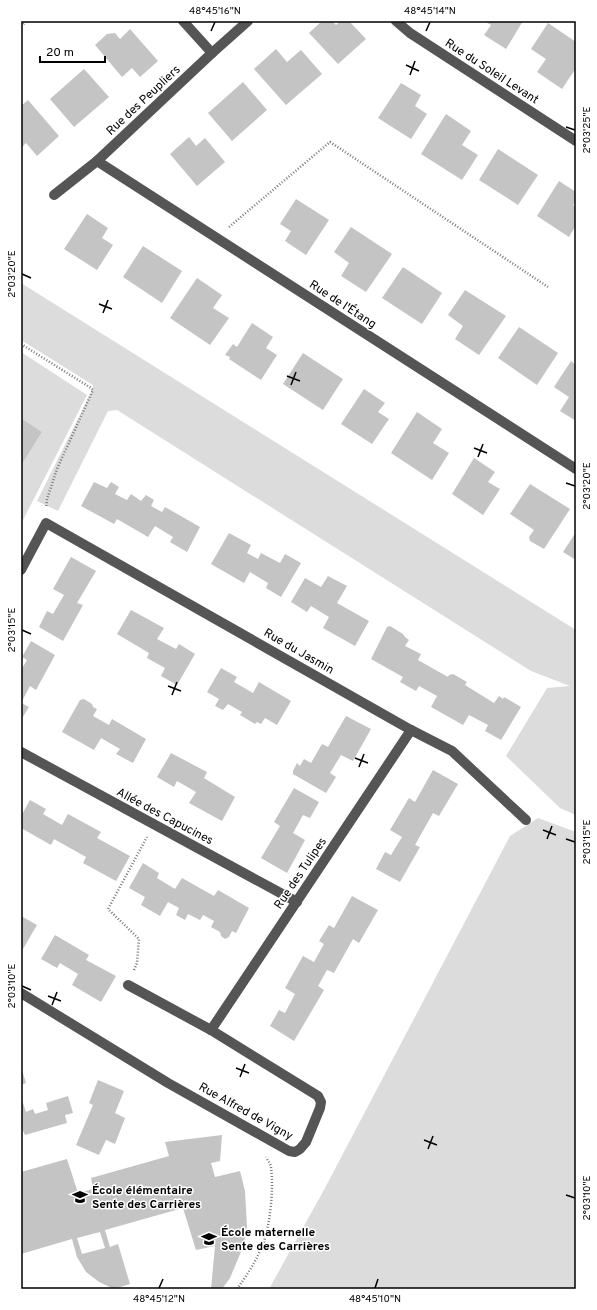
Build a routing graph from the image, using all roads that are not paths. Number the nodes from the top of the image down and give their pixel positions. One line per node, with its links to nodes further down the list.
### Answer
1 (183, 21): 4 (street)
2 (248, 21): 4 (street, Rue des Peupliers)
3 (396, 21): 5 (street, Rue du Soleil Levant)
4 (212, 53): 6 (street, Rue des Peupliers)
5 (576, 141)
6 (97, 160): 7 (street, Rue des Peupliers); 8 (street, Rue de l'Étang)
7 (54, 195)
8 (576, 469)
9 (21, 570): 10 (street, Rue du Jasmin)
10 (411, 730): 12 (street, Rue du Jasmin); 13 (street, Rue des Tulipes)
11 (21, 752): 13 (street, Allée des Capucines)
12 (526, 820)
13 (297, 902): 16 (street, Rue des Tulipes)
14 (128, 985): 16 (street)
15 (21, 994): 16 (street, Rue Alfred de Vigny)
16 (211, 1030)

